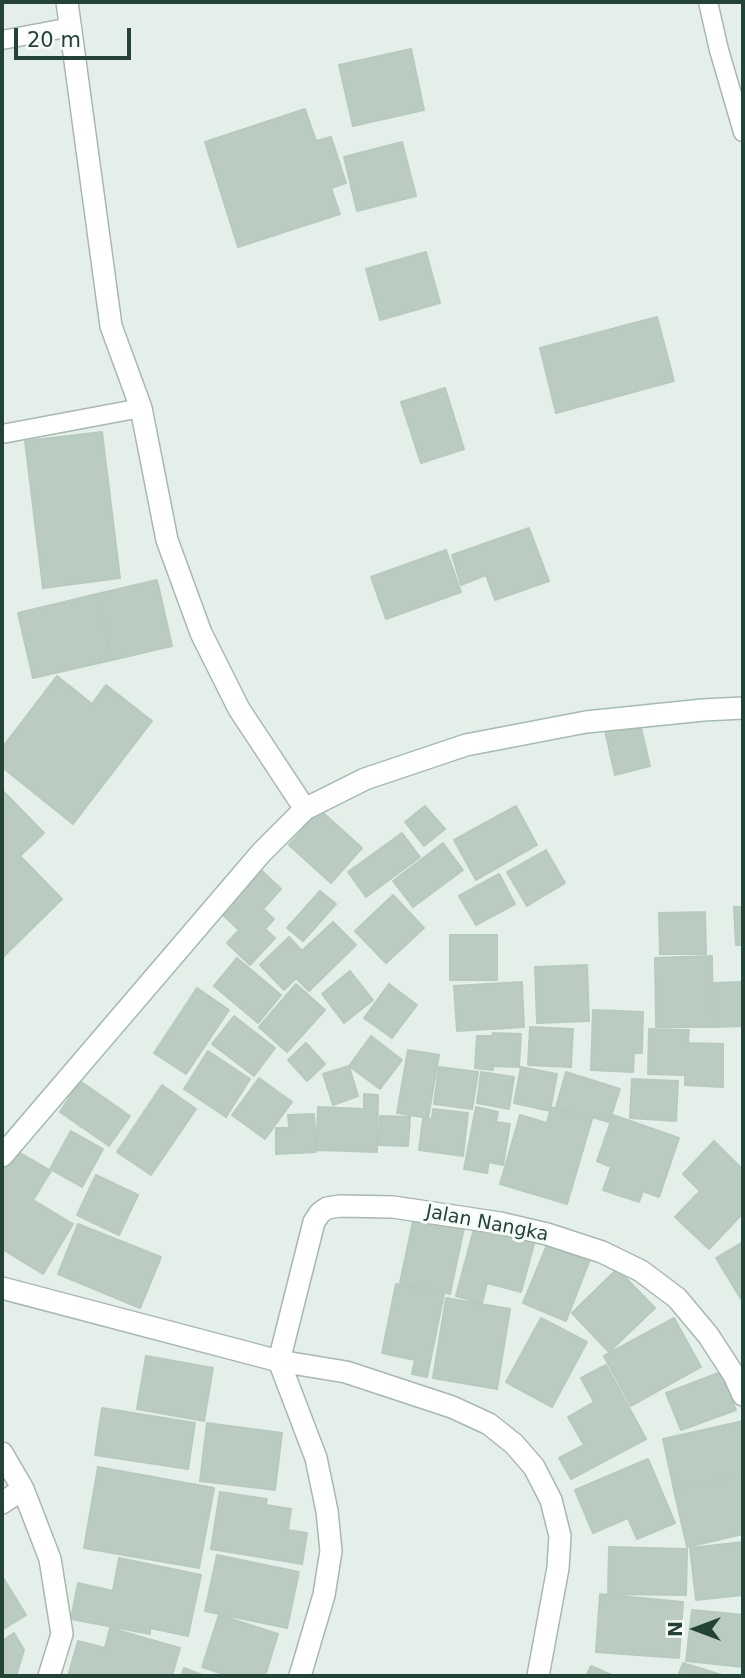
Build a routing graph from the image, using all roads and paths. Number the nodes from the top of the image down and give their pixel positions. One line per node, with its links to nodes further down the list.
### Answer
1 (67, 2): 3 (street)
2 (708, 2): 5 (lane)
3 (71, 27): 4 (lane); 6 (street)
4 (2, 40)
5 (743, 132)
6 (141, 408): 7 (lane); 9 (street)
7 (2, 434)
8 (743, 708): 9 (street)
9 (305, 809): 10 (street)
10 (2, 1156)
11 (2, 1288): 12 (street)
12 (279, 1361): 13 (street, Jalan Nangka); 18 (street); 19 (street)
13 (743, 1395)
14 (2, 1453): 15 (street)
15 (23, 1489): 16 (street); 17 (street)
16 (2, 1503)
17 (49, 1676)
18 (300, 1676)
19 (538, 1676)

